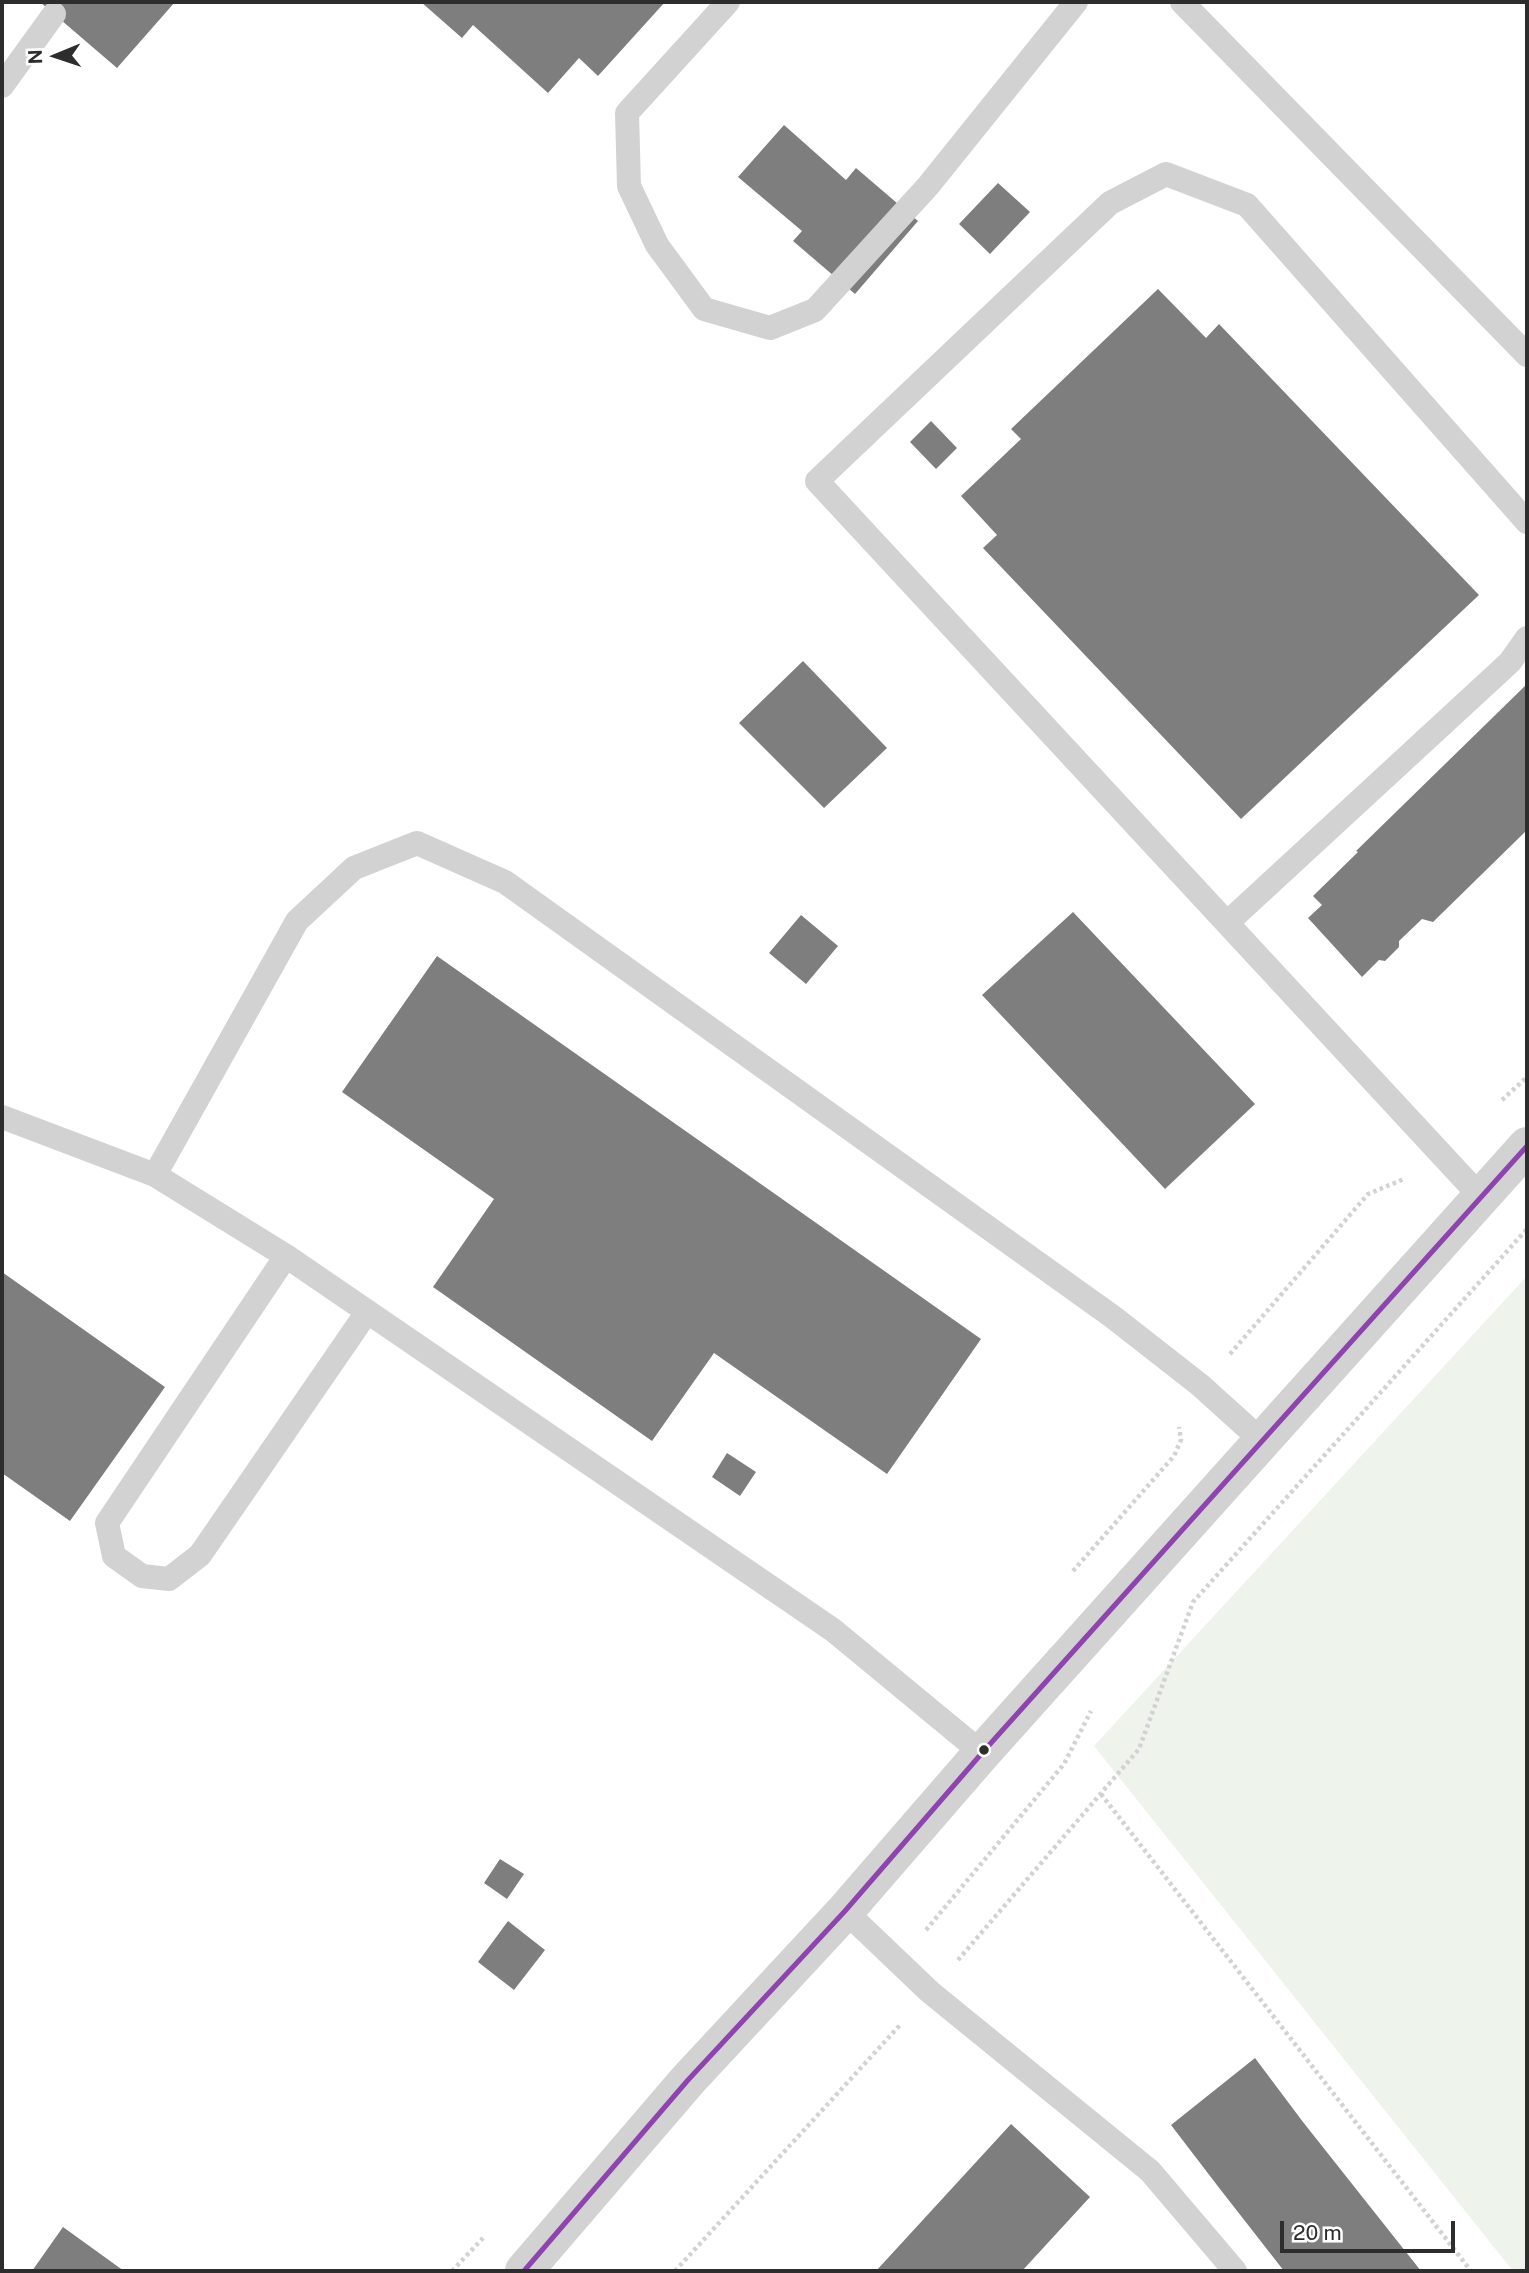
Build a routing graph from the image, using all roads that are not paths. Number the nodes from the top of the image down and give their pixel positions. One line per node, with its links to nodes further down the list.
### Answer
1 (728, 2): 2 (lane)
2 (1076, 2)
3 (1182, 2): 6 (lane)
4 (54, 14): 5 (lane)
5 (2, 86)
6 (1527, 355)
7 (1527, 522): 9 (lane)
8 (1527, 638): 9 (lane)
9 (1227, 923): 13 (lane)
10 (2, 1117): 12 (lane)
11 (1527, 1146): 13 (street)
12 (155, 1175): 14 (lane); 16 (lane)
13 (1481, 1197): 16 (street)
14 (286, 1256): 15 (lane); 15 (lane)
15 (367, 1312): 17 (lane)
16 (1262, 1441): 17 (street)
17 (982, 1753): 18 (street)
18 (845, 1911): 19 (street); 20 (lane)
19 (524, 2271)
20 (1235, 2271)

